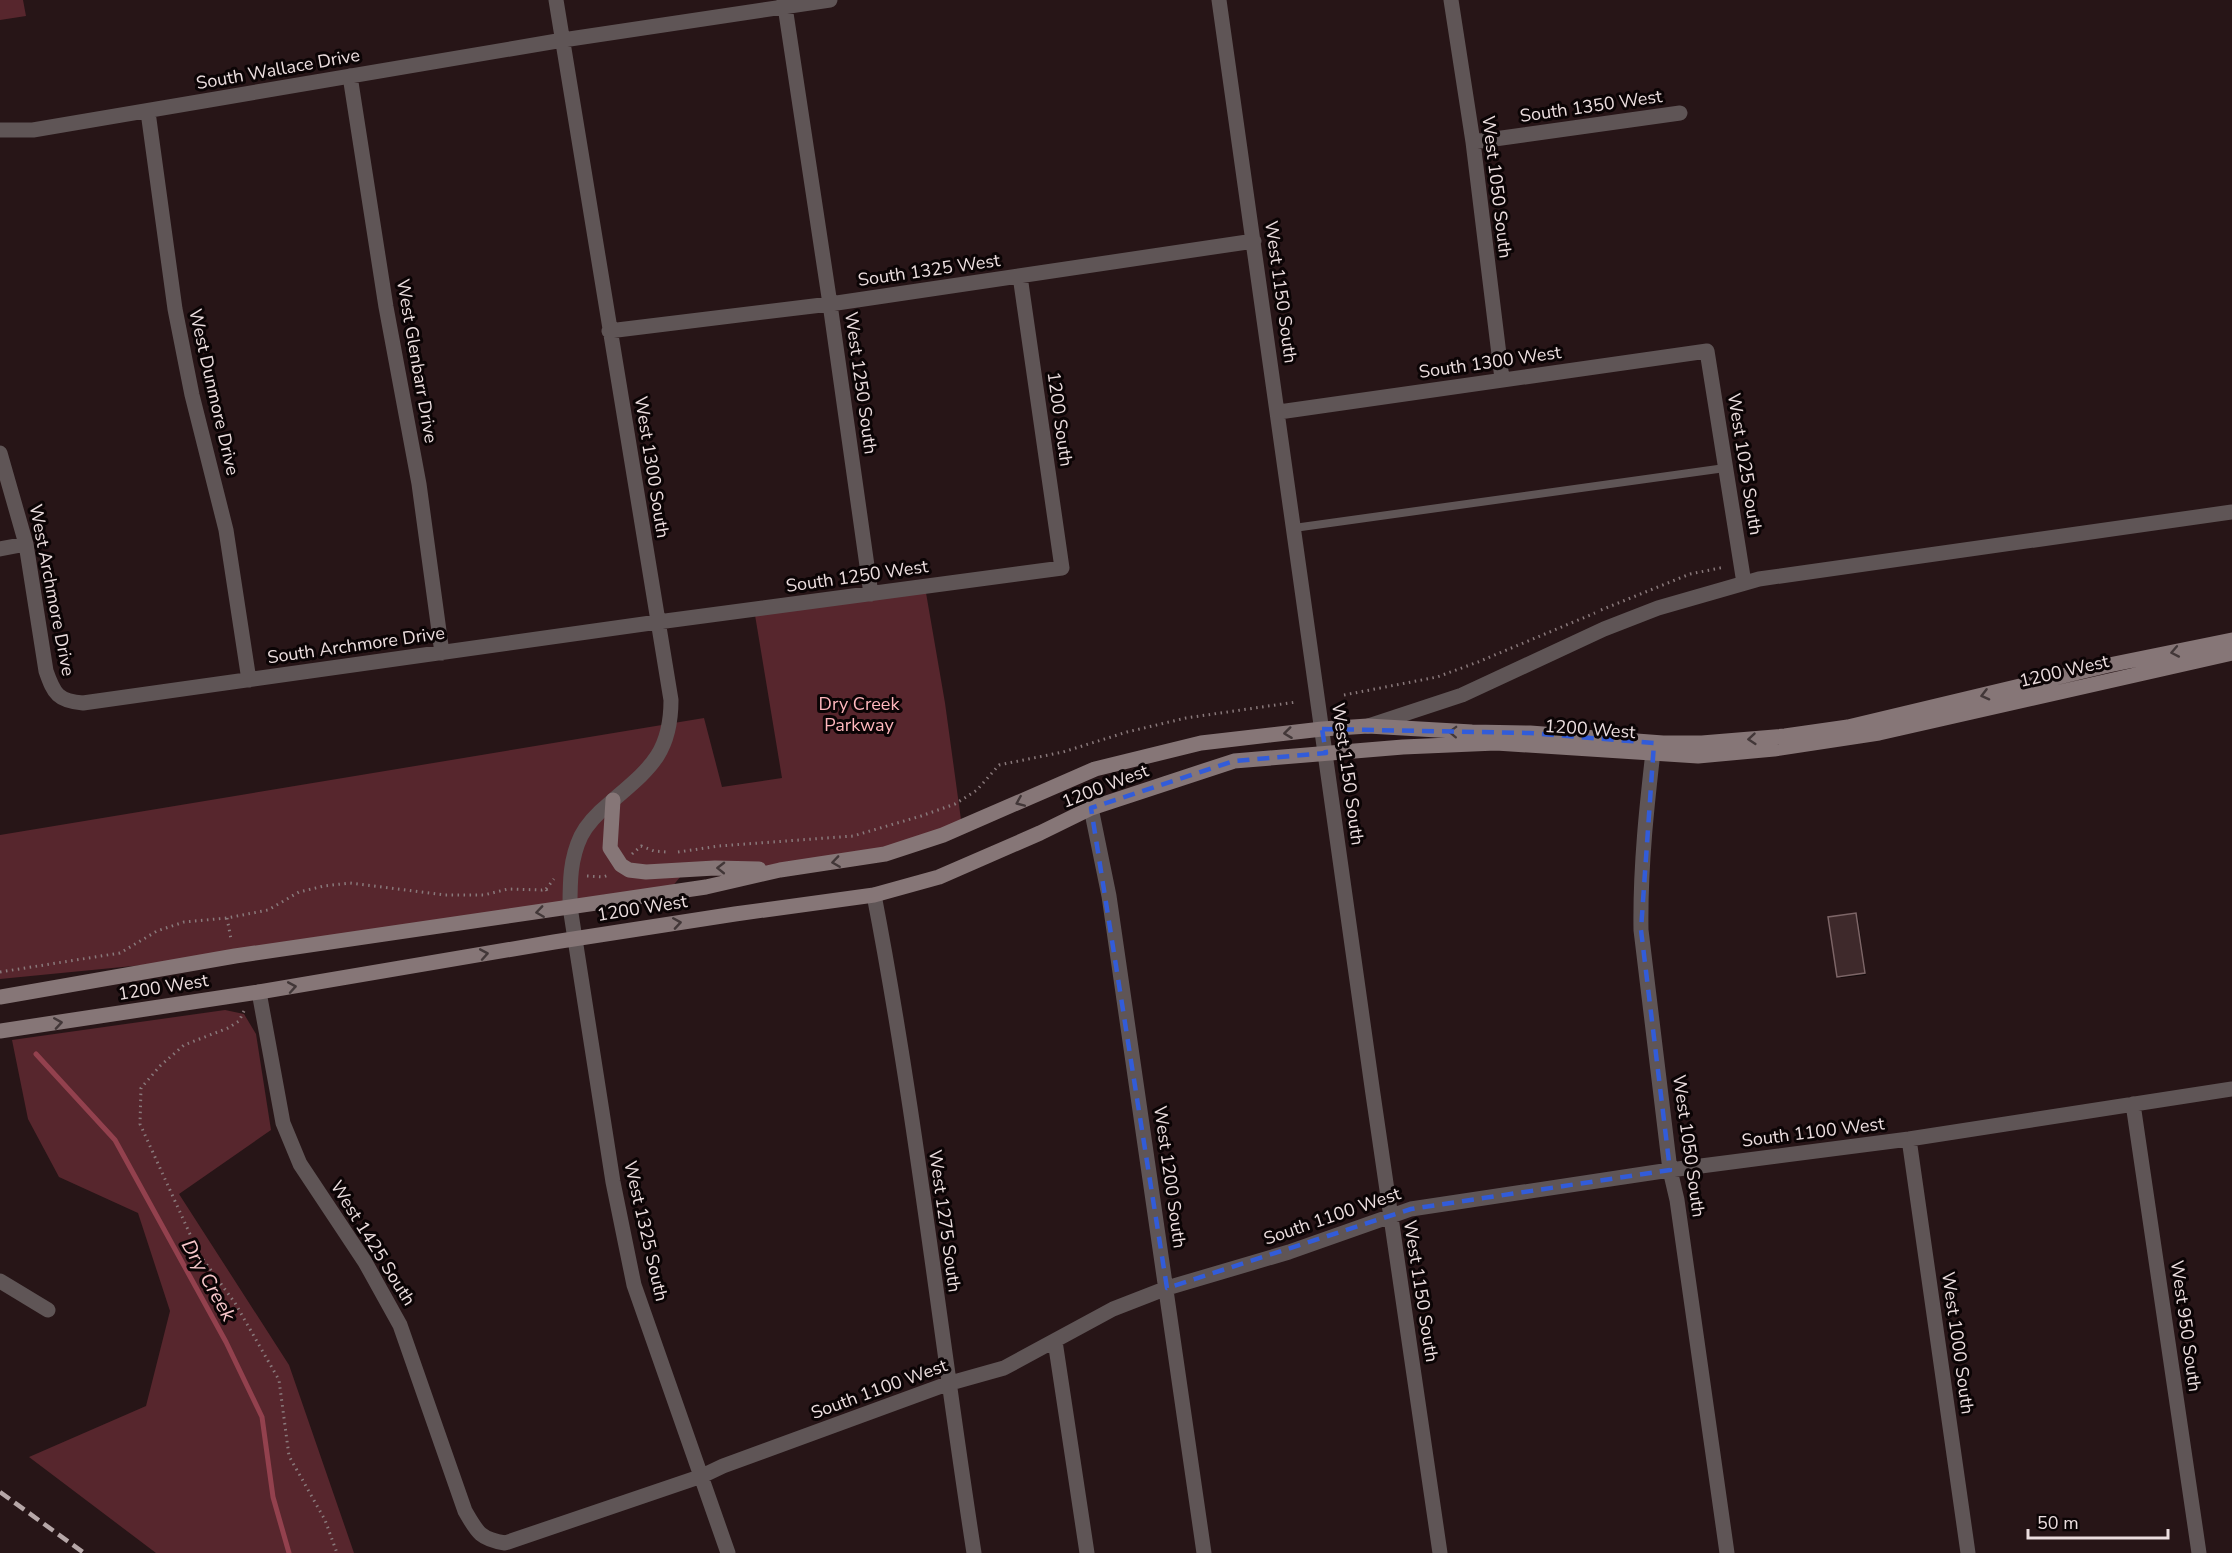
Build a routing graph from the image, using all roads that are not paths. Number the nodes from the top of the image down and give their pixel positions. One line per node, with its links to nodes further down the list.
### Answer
1 (556, 0): 6 (street, West 1300 South)
2 (830, 0): 5 (street, South Wallace Drive)
3 (1219, 0): 12 (street, West 1150 South)
4 (1451, 0): 11 (street, West 1050 South)
5 (784, 3): 6 (street, South Wallace Drive); 14 (street, West 1250 South)
6 (563, 40): 7 (street, South Wallace Drive); 15 (street, West 1300 South)
7 (350, 76): 8 (street, South Wallace Drive); 30 (street, West Glenbarr Drive)
8 (148, 112): 10 (street, South Wallace Drive); 32 (street, West Dunmore Drive)
9 (1680, 113): 11 (street, South 1350 West)
10 (0, 130)
11 (1473, 142): 17 (street, West 1050 South)
12 (1254, 241): 13 (street, South 1325 West); 18 (street, West 1150 South)
13 (1020, 276): 14 (street, South 1325 West); 25 (street, 1200 South)
14 (830, 304): 15 (street, South 1325 West); 27 (street, West 1250 South)
15 (609, 331): 28 (street, West 1300 South)
16 (1707, 351): 17 (street, South 1300 West); 20 (street, West 1025 South)
17 (1502, 379): 18 (street, South 1300 West)
18 (1279, 412): 22 (street, West 1150 South)
19 (0, 453): 23 (street, West Archmore Drive)
20 (1725, 468): 22 (lane); 26 (street, West 1025 South)
21 (2232, 512): 26 (street)
22 (1294, 528): 35 (street, West 1150 South)
23 (26, 544): 24 (street); 33 (street, West Archmore Drive)
24 (0, 549)
25 (1062, 568): 27 (street, South 1250 West)
26 (1744, 583): 34 (street)
27 (871, 594): 28 (street, South 1250 West)
28 (658, 622): 30 (street, South Archmore Drive); 38 (street, West 1300 South)
29 (2232, 640): 36 (street, 1200 West, one-way to 36)
30 (442, 653): 32 (street, South Archmore Drive)
31 (2232, 653): 36 (street, 1200 West)
32 (249, 680): 33 (street, South Archmore Drive)
33 (60, 698)
34 (1368, 726): 35 (street, 1200 West); 36 (street, 1200 West, one-way to 34)
35 (1322, 729): 37 (street, West 1150 South); 40 (street, 1200 West, one-way to 40)
36 (1654, 748): 37 (street, 1200 West); 50 (street, West 1050 South)
37 (1326, 753): 39 (street, 1200 West); 51 (street, West 1150 South)
38 (613, 800): 40 (street, one-way to 38); 42 (street, West 1300 South)
39 (1091, 808): 41 (street, 1200 West); 53 (street, West 1200 South)
40 (780, 870): 42 (street, 1200 West)
41 (874, 895): 43 (street, 1200 West, one-way to 41); 56 (street, West 1275 South)
42 (570, 907): 43 (street, West 1325 South); 45 (street, 1200 West, one-way to 45)
43 (575, 939): 44 (street, 1200 West, one-way to 43); 57 (street, West 1325 South)
44 (259, 992): 46 (street, 1200 West, one-way to 44); 58 (street, West 1425 South)
45 (0, 997)
46 (0, 1031)
47 (2232, 1089): 48 (street, South 1100 West)
48 (2133, 1104): 49 (street, South 1100 West); 66 (street, West 950 South)
49 (1909, 1139): 50 (street, South 1100 West); 65 (street, West 1000 South)
50 (1670, 1170): 51 (street, South 1100 West); 64 (street, West 1050 South)
51 (1390, 1215): 53 (street, South 1100 West); 63 (street, West 1150 South)
52 (0, 1281): 54 (street)
53 (1167, 1288): 55 (street, South 1100 West); 62 (street, West 1200 South)
54 (48, 1310)
55 (1055, 1341): 56 (street, South 1100 West); 61 (street)
56 (947, 1384): 57 (street, South 1100 West); 60 (street, West 1275 South)
57 (702, 1476): 58 (street, South 1100 West); 59 (street, West 1325 South)
58 (488, 1540)
59 (728, 1553)
60 (974, 1553)
61 (1087, 1553)
62 (1204, 1553)
63 (1440, 1553)
64 (1727, 1553)
65 (1968, 1553)
66 (2199, 1553)

